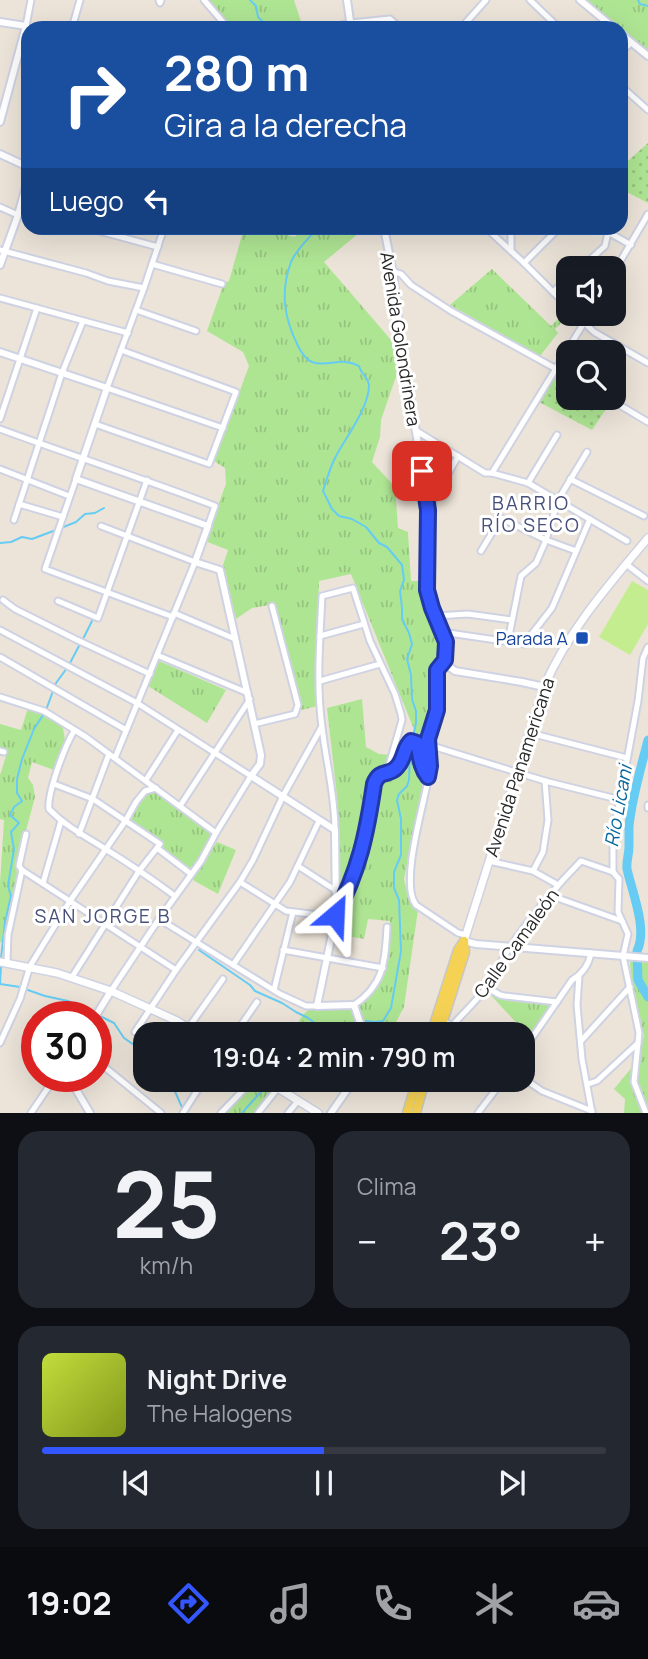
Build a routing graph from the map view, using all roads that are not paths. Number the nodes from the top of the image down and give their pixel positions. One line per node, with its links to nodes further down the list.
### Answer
1 (31, 0): 8 (street)
2 (80, 0): 9 (street)
3 (204, 0): 10 (street)
4 (347, 0): 11 (street)
5 (486, 0): 12 (street)
6 (530, 0): 13 (street)
7 (580, 0): 14 (street)
8 (27, 21)
9 (74, 21)
10 (222, 21)
11 (350, 21)
12 (467, 21)
13 (552, 21)
14 (606, 21)
15 (0, 22): 16 (street)
16 (21, 25)
17 (628, 40): 18 (street)
18 (631, 43): 20 (street); 21 (street)
19 (21, 44): 24 (street)
20 (628, 46)
21 (648, 56)
22 (628, 92): 23 (street)
23 (648, 110)
24 (0, 122)
25 (0, 154): 26 (street)
26 (21, 164)
27 (21, 204): 29 (street)
28 (0, 207): 29 (street)
29 (19, 211): 41 (street)
30 (648, 214): 39 (street)
31 (114, 235): 40 (street)
32 (162, 235): 40 (street)
33 (385, 235): 48 (street, Avenida Golondrinera)
34 (494, 235): 42 (street)
35 (511, 235): 42 (street)
36 (552, 235): 45 (street)
37 (607, 235): 43 (street)
38 (613, 235): 39 (street)
39 (631, 245): 44 (street)
40 (158, 247): 46 (street)
41 (2, 250): 47 (street); 50 (street)
42 (511, 250): 45 (street)
43 (594, 256)
44 (624, 256)
45 (524, 263): 52 (street)
46 (152, 264): 49 (street); 50 (street)
47 (0, 265)
48 (393, 273): 65 (street); 74 (street, Avenida Golondrinera)
49 (222, 284)
50 (144, 288): 56 (street)
51 (556, 289): 52 (street)
52 (553, 292): 53 (street)
53 (556, 295)
54 (0, 298): 55 (street)
55 (37, 308): 57 (street); 63 (street)
56 (136, 310): 59 (street); 60 (street)
57 (83, 321): 60 (street); 66 (street)
58 (586, 326): 64 (street)
59 (196, 331)
60 (128, 333): 61 (street)
61 (121, 350): 67 (street); 72 (street)
62 (0, 352): 63 (street)
63 (20, 359): 66 (street); 69 (street)
64 (648, 363)
65 (556, 368): 81 (street)
66 (62, 373): 67 (street); 76 (street)
67 (107, 388): 71 (street); 72 (street)
68 (626, 409): 70 (street)
69 (0, 419)
70 (648, 422)
71 (95, 424): 72 (street); 79 (street)
72 (223, 428)
73 (0, 429): 76 (street)
74 (415, 430): 78 (street); 91 (street, Avenida Golondrinera)
75 (557, 435): 86 (street)
76 (38, 443): 79 (street); 83 (street)
77 (587, 452): 82 (street)
78 (458, 456): 81 (street); 91 (street)
79 (83, 459): 84 (street); 85 (street)
80 (0, 469): 83 (street)
81 (492, 473): 86 (street)
82 (570, 478): 88 (street); 92 (street)
83 (26, 479): 87 (street); 90 (street)
84 (76, 479): 87 (street); 89 (street)
85 (147, 480): 89 (street); 97 (street)
86 (528, 483): 88 (street)
87 (69, 496): 93 (street)
88 (558, 500): 94 (street); 100 (street)
89 (140, 501): 97 (street); 98 (street)
90 (19, 504): 93 (street); 95 (street)
91 (428, 510): 112 (street, Avenida Golondrinera)
92 (644, 516)
93 (63, 517): 107 (street)
94 (590, 519): 101 (street); 103 (street)
95 (13, 520)
96 (101, 526): 98 (street)
97 (208, 526): 104 (street)
98 (127, 537): 104 (street); 107 (street)
99 (648, 538): 105 (main road, Avenida Panamericana)
100 (546, 540): 102 (street); 103 (street); 113 (street)
101 (627, 541)
102 (481, 551)
103 (576, 551): 119 (street)
104 (195, 562): 111 (street); 118 (street)
105 (626, 564): 106 (street); 127 (main road, Avenida Panamericana)
106 (648, 581)
107 (106, 593): 109 (street); 111 (street)
108 (3, 600): 125 (street)
109 (58, 601)
110 (272, 606): 131 (street)
111 (174, 615): 118 (street); 121 (street)
112 (436, 616): 113 (street); 116 (street, Avenida Golondrinera)
113 (512, 620): 119 (street)
114 (364, 624): 117 (street); 117 (street); 124 (street)
115 (0, 630): 130 (street)
116 (442, 632): 119 (street); 123 (street, Avenida Golondrinera)
117 (320, 636): 126 (street)
118 (235, 639): 128 (street)
119 (508, 641)
120 (648, 647): 140 (street)
121 (157, 655): 125 (street); 128 (street)
122 (0, 657): 133 (street)
123 (445, 660): 127 (street); 137 (street, Avenida Golondrinera)
124 (380, 664): 126 (street); 141 (street)
125 (150, 674): 130 (street)
126 (320, 681): 132 (street)
127 (544, 687): 136 (main road, Avenida Panamericana)
128 (249, 696): 131 (street); 138 (street)
129 (0, 697): 135 (street)
130 (137, 704): 133 (street); 134 (street)
131 (254, 724): 143 (street)
132 (321, 726): 149 (street); 156 (street)
133 (126, 730): 139 (street)
134 (178, 730): 138 (street); 145 (street)
135 (74, 731): 139 (street); 147 (street)
136 (530, 733): 140 (street); 142 (main road, Avenida Panamericana)
137 (429, 745): 142 (street); 144 (street, Avenida Golondrinera)
138 (215, 753): 143 (street); 152 (street)
139 (112, 756): 145 (street); 150 (street)
140 (627, 758): 151 (street)
141 (387, 772): 144 (street); 178 (street)
142 (518, 773): 146 (street); 162 (main road, Avenida Panamericana)
143 (251, 776): 149 (street); 157 (street)
144 (428, 777): 183 (street, Avenida Golondrinera)
145 (146, 780): 148 (street)
146 (545, 780): 151 (street); 166 (street)
147 (54, 784): 150 (street); 154 (street)
148 (156, 788): 152 (street); 153 (street)
149 (283, 796): 155 (street); 169 (street)
150 (93, 799): 153 (street); 159 (street)
151 (621, 800): 167 (street)
152 (180, 806): 157 (street)
153 (125, 820): 160 (street); 161 (street)
154 (61, 821): 159 (street); 170 (street)
155 (319, 821): 156 (street); 163 (street)
156 (335, 830): 172 (street)
157 (216, 833): 168 (street)
158 (26, 834): 164 (street)
159 (79, 834): 161 (street)
160 (157, 848): 165 (street); 168 (street)
161 (105, 849): 165 (street); 175 (street)
162 (488, 861): 166 (street); 183 (main road, Avenida Panamericana)
163 (298, 866): 172 (street); 176 (street)
164 (22, 870): 170 (street); 192 (street)
165 (139, 871): 174 (street); 181 (street)
166 (533, 871): 171 (street)
167 (613, 872): 171 (street, Calle Camaleón); 180 (street)
168 (191, 874): 174 (street)
169 (240, 882): 176 (street); 184 (street)
170 (44, 883): 175 (street)
171 (558, 884): 173 (street, Calle Camaleón)
172 (335, 890): 178 (street)
173 (550, 895): 180 (street); 186 (street, Calle Camaleón)
174 (175, 896): 179 (street)
175 (71, 901): 181 (street); 194 (street)
176 (273, 905): 177 (street); 193 (street)
177 (293, 912): 178 (street); 187 (street)
178 (335, 915): 190 (street)
179 (159, 919): 184 (street); 185 (street)
180 (622, 921): 189 (street)
181 (106, 924): 185 (street); 198 (street)
182 (387, 926): 195 (street)
183 (465, 938): 186 (street); 210 (main road, Avenida Panamericana); 216 (main road, Avenida Panamericana)
184 (196, 943): 193 (street); 196 (street)
185 (141, 947): 196 (street); 203 (street)
186 (510, 947): 188 (street); 200 (street, Calle Camaleón)
187 (283, 950): 190 (street); 202 (street)
188 (591, 953): 189 (street); 197 (street)
189 (623, 956): 191 (street); 201 (street)
190 (327, 957): 195 (street); 208 (street)
191 (645, 957)
192 (4, 962): 194 (main road)
193 (233, 965): 202 (street)
194 (30, 966): 198 (main road); 219 (street)
195 (383, 968): 207 (street)
196 (176, 970): 209 (street)
197 (579, 976): 206 (street); 218 (street)
198 (72, 977): 203 (main road)
199 (223, 979): 213 (street)
200 (486, 987): 206 (street); 210 (street, Calle Camaleón)
201 (630, 987): 218 (street); 220 (street)
202 (274, 990): 208 (street)
203 (111, 991): 204 (street); 209 (main road)
204 (105, 1001)
205 (257, 1002): 214 (street)
206 (557, 1002): 217 (street)
207 (355, 1005): 208 (street); 215 (street)
208 (317, 1006)
209 (150, 1009): 211 (street); 212 (main road)
210 (443, 1021)
211 (142, 1022)
212 (178, 1022)
213 (192, 1022)
214 (243, 1022)
215 (360, 1022)
216 (434, 1022)
217 (535, 1034)
218 (581, 1041): 222 (street)
219 (0, 1043)
220 (638, 1043): 222 (street); 250 (street)
221 (112, 1073): 240 (street)
222 (588, 1084): 236 (street)
223 (535, 1086): 236 (street)
224 (45, 1092): 235 (street)
225 (78, 1092): 239 (street)
226 (196, 1092): 241 (street)
227 (241, 1092): 242 (street)
228 (275, 1092): 243 (street)
229 (284, 1092): 234 (main road)
230 (346, 1092): 246 (street)
231 (413, 1092): 247 (main road)
232 (421, 1092): 248 (main road)
233 (494, 1092): 249 (street)
234 (298, 1101): 244 (street); 245 (main road)
235 (36, 1105): 237 (street); 238 (street)
236 (592, 1112)
237 (31, 1113)
238 (41, 1113)
239 (90, 1113)
240 (161, 1113)
241 (183, 1113)
242 (221, 1113)
243 (258, 1113)
244 (288, 1113)
245 (318, 1113)
246 (331, 1113)
247 (407, 1113)
248 (415, 1113)
249 (478, 1113)
250 (646, 1113)

